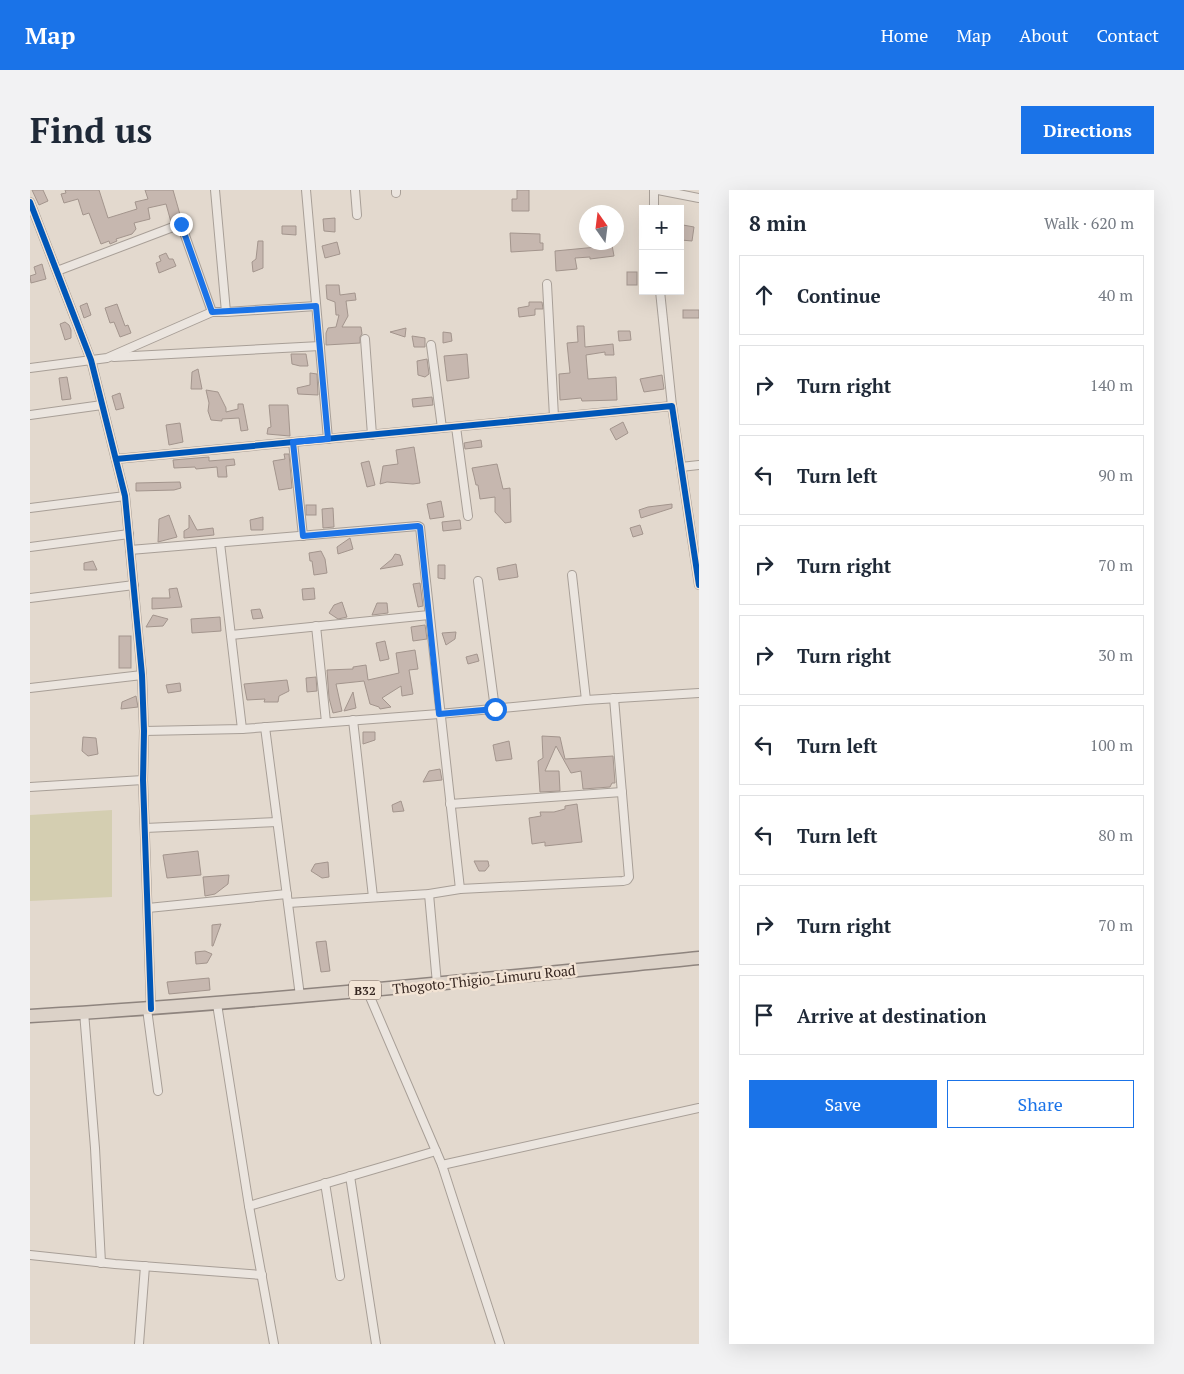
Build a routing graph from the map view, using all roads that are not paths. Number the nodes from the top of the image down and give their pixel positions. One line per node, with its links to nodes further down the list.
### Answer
1 (215, 190): 16 (street)
2 (306, 190): 14 (street)
3 (355, 190): 9 (street)
4 (654, 190): 8 (street)
5 (658, 190): 6 (street)
6 (699, 198)
7 (30, 202): 10 (street)
8 (654, 205)
9 (357, 215)
10 (33, 219): 11 (street)
11 (57, 271): 15 (street); 21 (street)
12 (547, 284): 26 (street)
13 (660, 295): 24 (street)
14 (316, 306): 16 (street); 19 (street)
15 (212, 312): 16 (street); 20 (street)
16 (226, 312)
17 (365, 339): 29 (street)
18 (431, 345): 28 (street)
19 (320, 346): 20 (street); 30 (street)
20 (107, 358): 21 (street)
21 (91, 360): 22 (street); 23 (street)
22 (30, 368)
23 (102, 405): 25 (street); 32 (street)
24 (672, 406): 26 (street); 34 (street)
25 (30, 415)
26 (554, 417): 27 (street)
27 (456, 427): 28 (street); 37 (street)
28 (442, 428): 29 (street)
29 (372, 435): 30 (street)
30 (328, 439): 31 (street)
31 (293, 442): 32 (street); 39 (street)
32 (116, 460): 35 (street)
33 (699, 465): 34 (street)
34 (681, 467): 46 (street)
35 (125, 496): 36 (street); 38 (street)
36 (30, 508)
37 (468, 516)
38 (129, 534): 41 (street); 42 (street)
39 (303, 536): 40 (street); 48 (street)
40 (220, 543): 42 (street); 50 (street)
41 (30, 547)
42 (130, 550): 45 (street)
43 (572, 575): 55 (street)
44 (478, 581): 56 (street)
45 (134, 585): 47 (street); 51 (street)
46 (699, 585)
47 (30, 598)
48 (429, 615): 49 (street); 57 (street)
49 (316, 626): 50 (street); 59 (street)
50 (231, 635): 61 (street)
51 (142, 675): 52 (street); 62 (street)
52 (30, 688)
53 (699, 692): 54 (street)
54 (614, 698): 55 (street); 65 (street)
55 (586, 700): 56 (street)
56 (495, 709): 57 (street)
57 (439, 714): 58 (street); 66 (street)
58 (353, 720): 59 (street); 72 (street)
59 (326, 722): 60 (street)
60 (265, 727): 61 (street); 67 (street)
61 (242, 729): 62 (street)
62 (144, 731): 63 (street)
63 (143, 780): 64 (street); 68 (street)
64 (30, 787)
65 (622, 792): 66 (street); 69 (street)
66 (450, 804): 69 (street)
67 (277, 822): 68 (street); 70 (street)
68 (146, 828): 74 (street)
69 (460, 889): 71 (street)
70 (287, 894): 73 (street); 74 (street)
71 (429, 894): 72 (street); 76 (street)
72 (373, 897): 73 (street)
73 (288, 903): 78 (street)
74 (148, 908): 80 (street)
75 (699, 958): 76 (highway, Thogoto-Thigio-Limuru Road / B32)
76 (438, 984): 77 (highway, Thogoto-Thigio-Limuru Road / B32)
77 (367, 990): 78 (highway, Thogoto-Thigio-Limuru Road / B32); 85 (street)
78 (300, 996): 79 (highway, Thogoto-Thigio-Limuru Road / B32)
79 (217, 1004): 80 (highway, Thogoto-Thigio-Limuru Road / B32); 89 (street)
80 (149, 1009): 81 (highway, Thogoto-Thigio-Limuru Road / B32); 83 (street)
81 (84, 1012): 82 (highway, Thogoto-Thigio-Limuru Road / B32); 91 (street)
82 (30, 1016)
83 (158, 1091)
84 (699, 1108): 86 (street)
85 (436, 1151): 86 (street); 87 (street)
86 (442, 1165): 98 (street)
87 (350, 1176): 88 (street); 97 (street)
88 (324, 1183): 89 (street); 94 (street)
89 (249, 1206): 93 (street)
90 (30, 1255): 91 (street)
91 (101, 1263): 92 (street)
92 (146, 1266): 93 (street); 95 (street)
93 (262, 1275): 96 (street)
94 (340, 1276)
95 (139, 1344)
96 (274, 1344)
97 (376, 1344)
98 (500, 1344)

